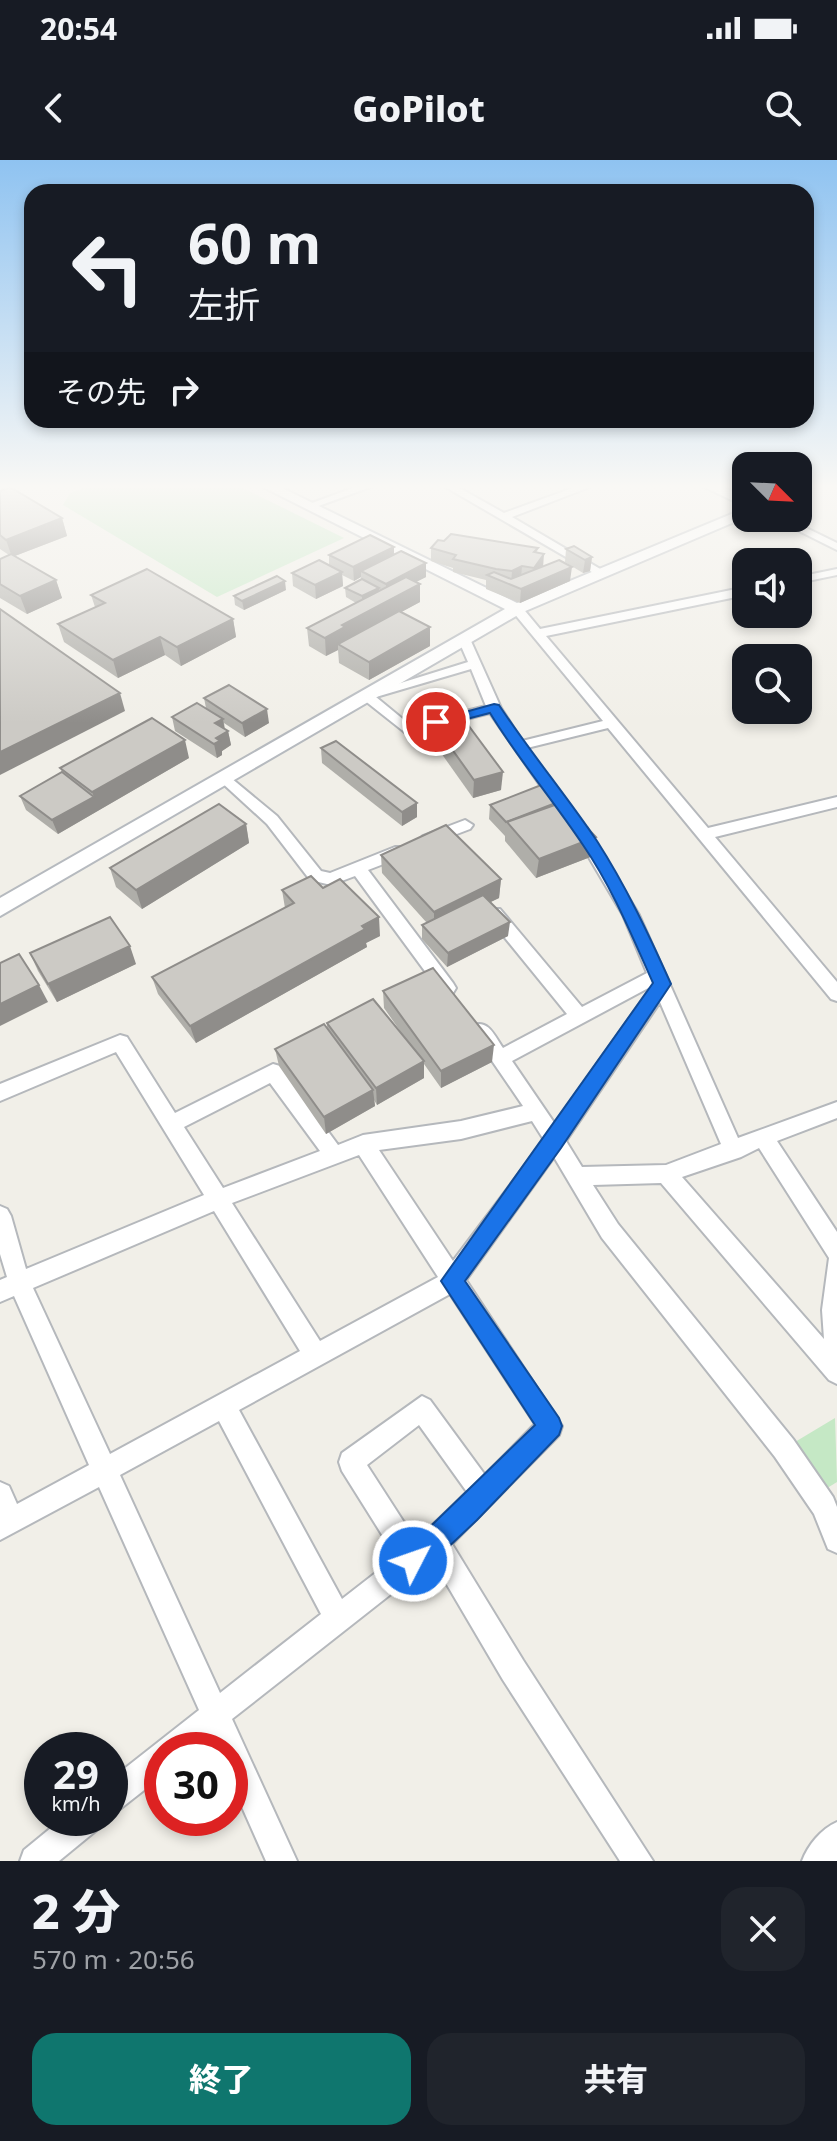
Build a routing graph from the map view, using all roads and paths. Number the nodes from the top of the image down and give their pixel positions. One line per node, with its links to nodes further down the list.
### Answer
1 (427, 564): 8 (street)
2 (586, 564): 5 (street)
3 (621, 564): 5 (street)
4 (837, 572): 6 (street)
5 (601, 573): 8 (street)
6 (812, 577)
7 (732, 594): 9 (street)
8 (517, 609): 9 (street); 10 (street)
9 (540, 633): 14 (street)
10 (464, 639): 11 (street); 12 (street)
11 (475, 664): 12 (street); 13 (street)
12 (366, 696): 13 (street); 16 (street)
13 (494, 708): 15 (street)
14 (612, 723): 15 (street); 19 (street)
15 (518, 746): 24 (street)
16 (225, 778): 20 (street); 21 (street)
17 (837, 802): 19 (street)
18 (465, 825): 20 (street)
19 (705, 834): 23 (street)
20 (358, 868): 27 (street)
21 (0, 908)
22 (491, 909): 26 (street)
23 (829, 974): 25 (street)
24 (660, 979): 26 (street); 33 (street); 35 (street)
25 (837, 994)
26 (579, 1016): 27 (street)
27 (501, 1058): 30 (street)
28 (0, 1093): 31 (street)
29 (837, 1110): 32 (street)
30 (537, 1111): 33 (street); 34 (street)
31 (171, 1124): 36 (street); 39 (street)
32 (763, 1137): 35 (street); 41 (street)
33 (554, 1142): 38 (street); 43 (street)
34 (363, 1144): 36 (street); 43 (street)
35 (734, 1151): 37 (street)
36 (334, 1155): 39 (street)
37 (666, 1174): 38 (street); 47 (street)
38 (574, 1176): 52 (street)
39 (218, 1199): 44 (street); 45 (street)
40 (0, 1216): 44 (street)
41 (837, 1251)
42 (837, 1264): 46 (street)
43 (452, 1281): 45 (street); 51 (street)
44 (10, 1286): 49 (street)
45 (315, 1354): 48 (street)
46 (837, 1361)
47 (837, 1372)
48 (223, 1404): 49 (street); 57 (street)
49 (104, 1469): 53 (street); 58 (street)
50 (0, 1495): 53 (street)
51 (484, 1495): 55 (street); 56 (street)
52 (830, 1501): 54 (street)
53 (5, 1524)
54 (837, 1540)
55 (436, 1542): 56 (street); 66 (street)
56 (413, 1561): 57 (street)
57 (339, 1620): 58 (street)
58 (215, 1714): 59 (street); 65 (street)
59 (192, 1732)
60 (144, 1772): 61 (street)
61 (128, 1784)
62 (65, 1836): 64 (street)
63 (837, 1837): 67 (street)
64 (35, 1861)
65 (282, 1861)
66 (638, 1861)
67 (817, 1861)

